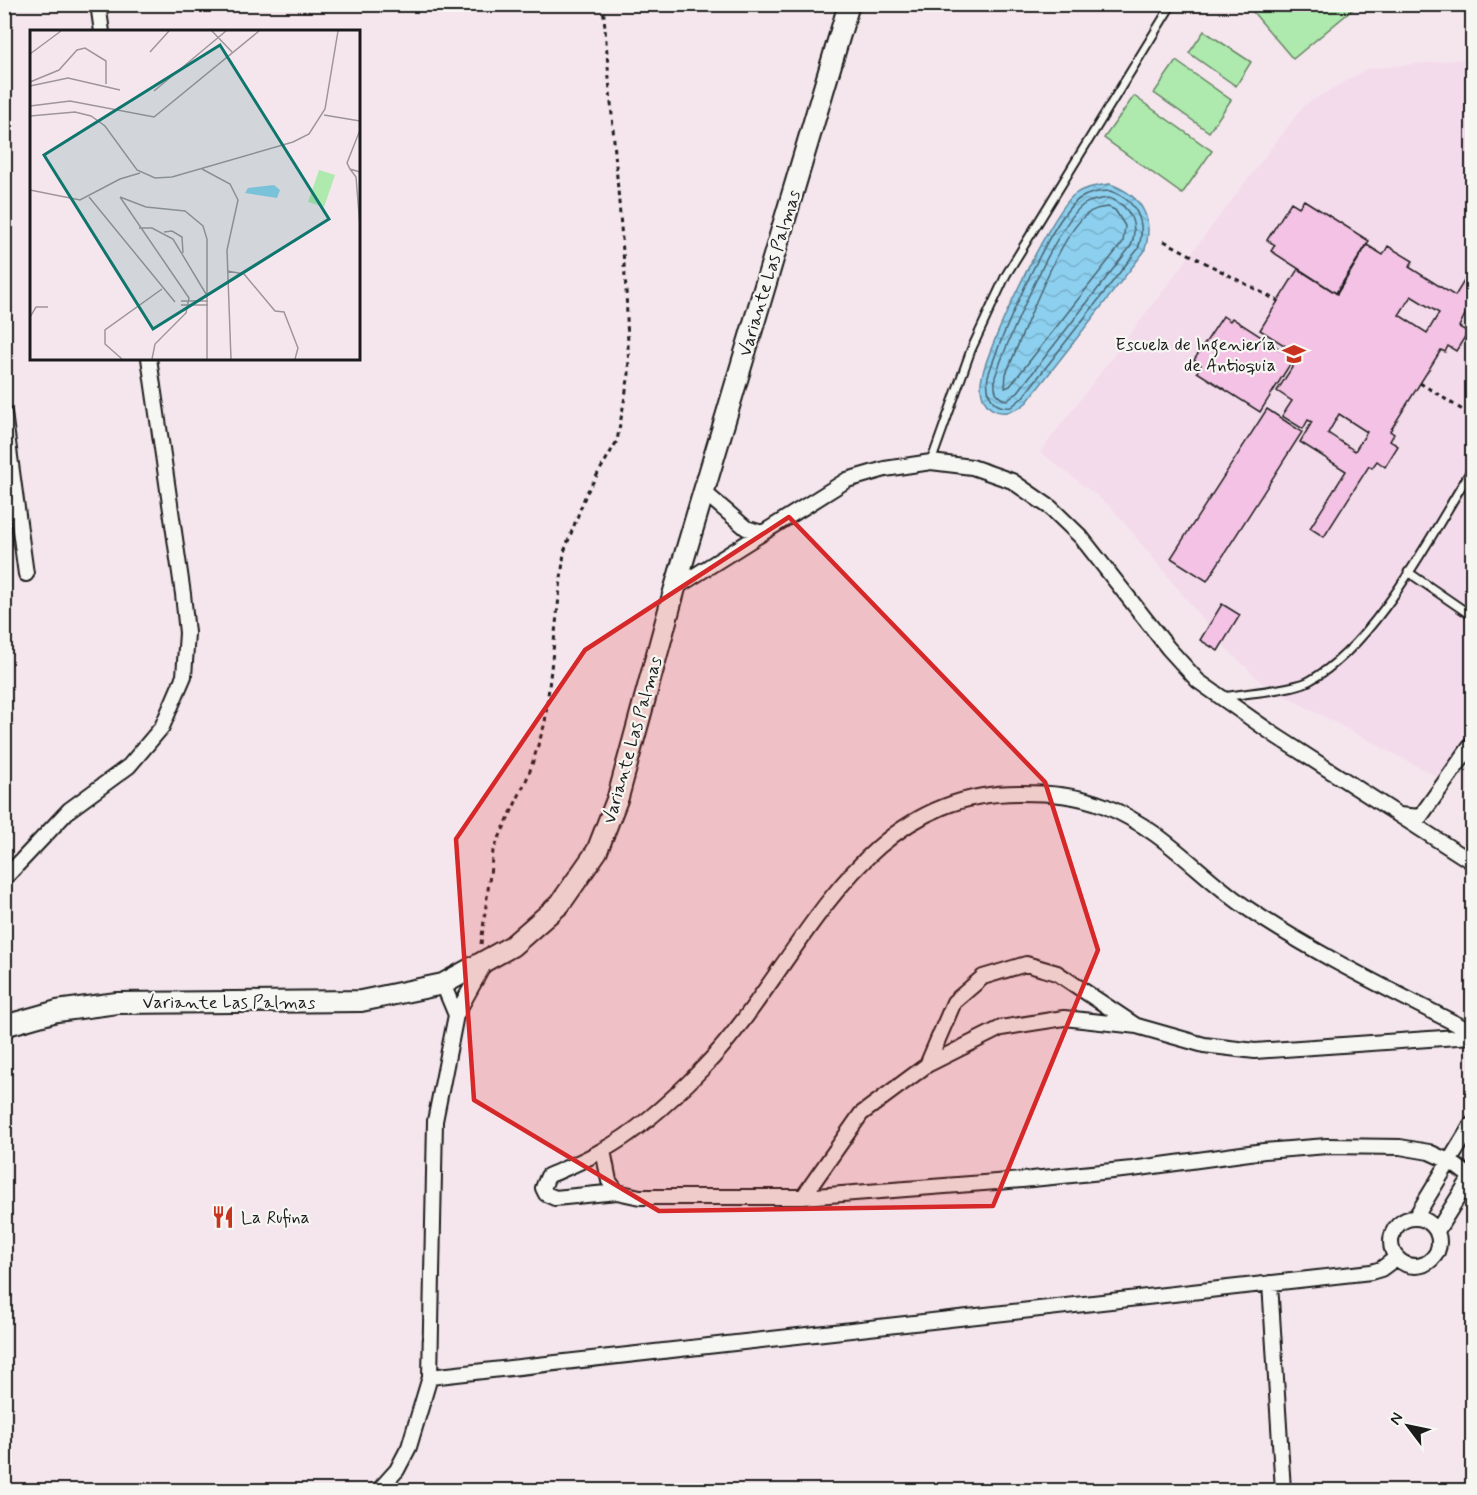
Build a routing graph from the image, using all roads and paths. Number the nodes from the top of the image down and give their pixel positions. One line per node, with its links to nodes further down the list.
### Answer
1 (98, 4): 5 (street)
2 (603, 4): 25 (path)
3 (849, 4): 14 (main road, Variante Las Palmas)
4 (1172, 4): 12 (lane)
5 (102, 30)
6 (1164, 241): 7 (path)
7 (1278, 301)
8 (149, 360): 24 (street)
9 (1420, 383): 11 (path)
10 (4, 413): 17 (street)
11 (1473, 416)
12 (932, 462): 15 (street); 20 (street)
13 (1473, 469): 16 (lane)
14 (704, 492): 15 (street); 18 (main road, Variante Las Palmas)
15 (762, 533): 18 (street)
16 (1408, 572): 19 (lane); 20 (lane)
17 (26, 574)
18 (675, 588): 25 (main road, Variante Las Palmas)
19 (1473, 616)
20 (1221, 698): 22 (street)
21 (1473, 744): 22 (street)
22 (1394, 814): 23 (street)
23 (1473, 862)
24 (4, 879)
25 (483, 962): 26 (main road, Variante Las Palmas); 27 (street)
26 (443, 984): 27 (street); 28 (main road, Variante Las Palmas)
27 (456, 1015): 42 (street)
28 (4, 1026)
29 (1137, 1026): 30 (street); 31 (street); 31 (street)
30 (1473, 1034): 33 (street)
31 (927, 1065): 37 (street)
32 (1473, 1124): 34 (street)
33 (603, 1150): 36 (street); 36 (street)
34 (1451, 1162): 35 (street); 37 (street); 38 (street)
35 (1472, 1177): 39 (street)
36 (617, 1192): 37 (street)
37 (803, 1197)
38 (1415, 1218): 39 (street); 40 (street)
39 (1437, 1231): 40 (street)
40 (1396, 1258): 41 (street)
41 (1270, 1283): 42 (street); 44 (street)
42 (430, 1377): 43 (street)
43 (379, 1491)
44 (1282, 1491)

